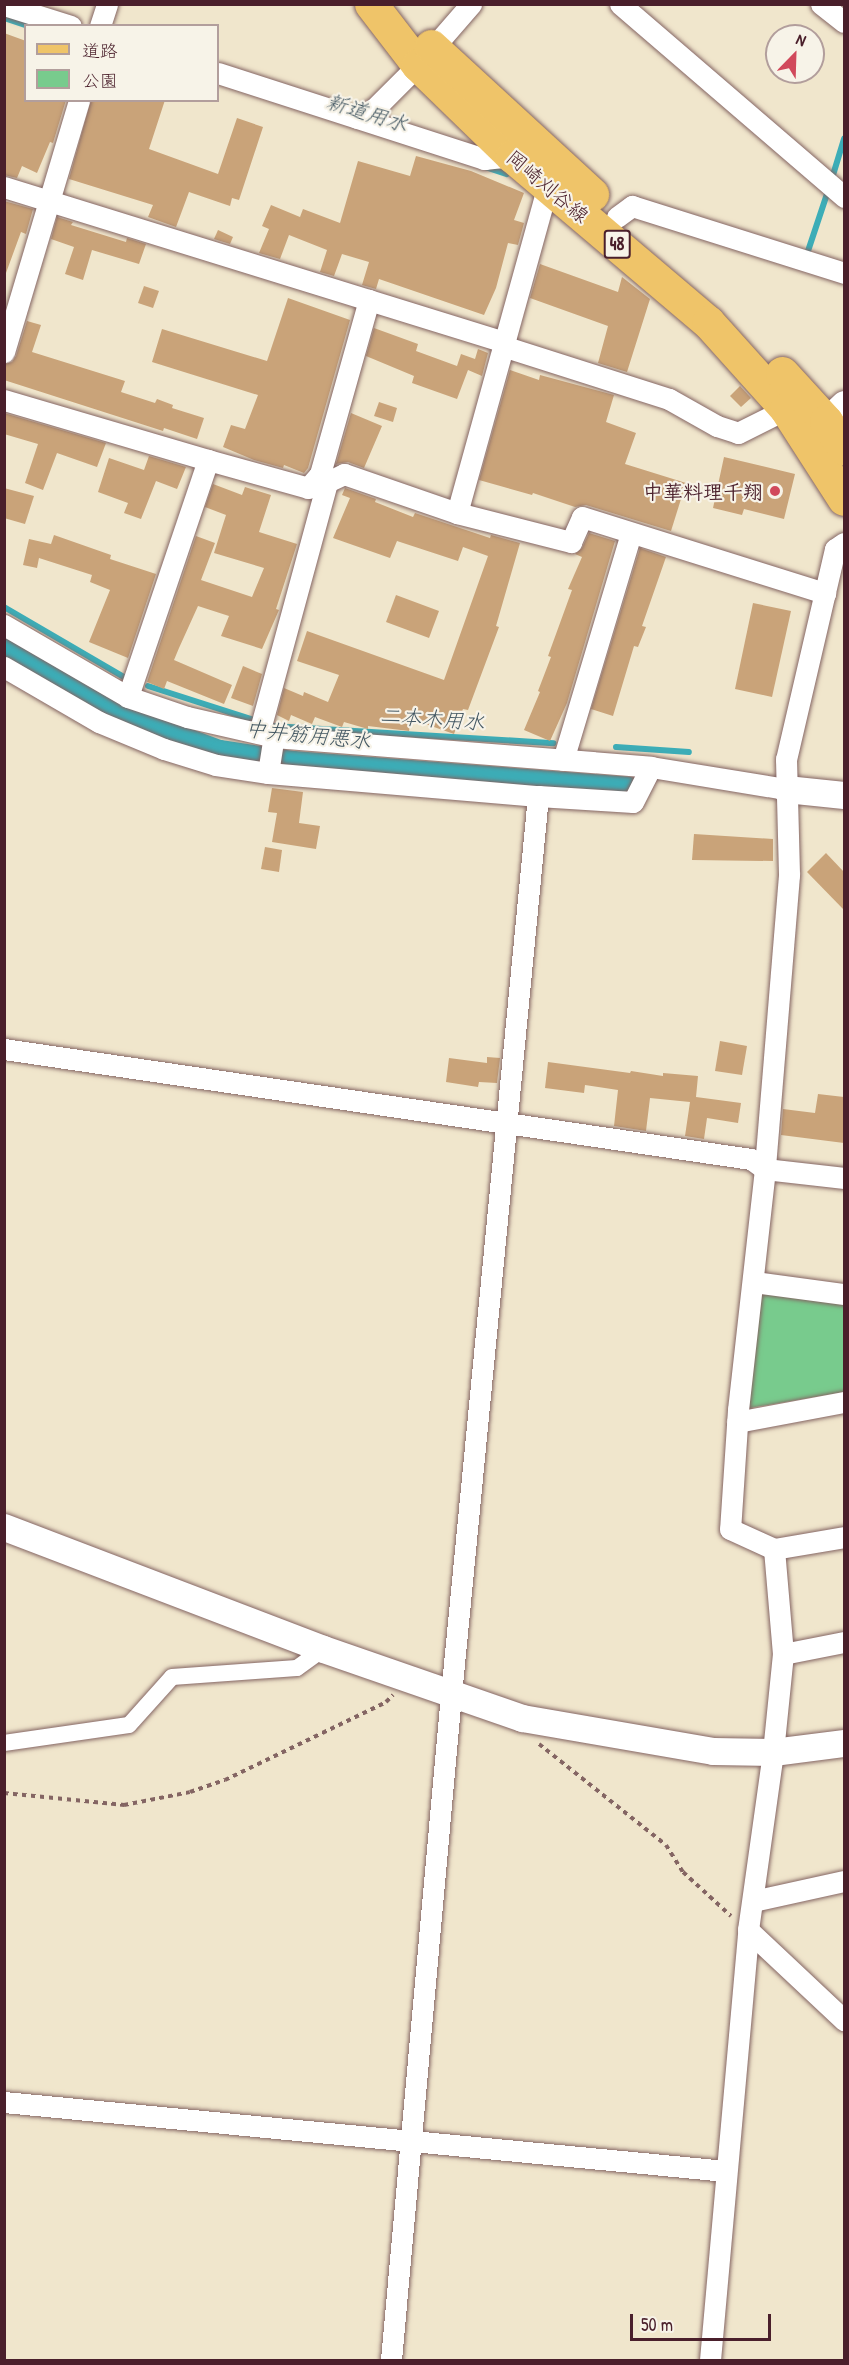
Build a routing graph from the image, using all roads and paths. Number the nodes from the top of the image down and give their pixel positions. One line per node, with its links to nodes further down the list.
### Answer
1 (107, 4): 10 (street)
2 (371, 4): 11 (main road, 岡崎刈谷線 / 48)
3 (399, 4): 11 (main road, 岡崎刈谷線 / 48)
4 (471, 4): 11 (street)
5 (620, 4): 18 (street)
6 (821, 4): 8 (street)
7 (4, 5): 9 (street)
8 (844, 22)
9 (65, 24)
10 (101, 24)
11 (425, 57): 14 (street); 15 (main road, 岡崎刈谷線 / 48); 20 (main road, 岡崎刈谷線 / 48)
12 (219, 73): 14 (street)
13 (78, 102): 19 (street)
14 (357, 118): 15 (street)
15 (512, 156): 16 (main road, 岡崎刈谷線 / 48)
16 (548, 185): 24 (street); 27 (main road, 岡崎刈谷線 / 48)
17 (4, 188): 19 (street)
18 (844, 196)
19 (50, 202): 22 (street); 23 (street)
20 (617, 217): 21 (street); 28 (main road, 岡崎刈谷線 / 48)
21 (844, 273)
22 (13, 291): 25 (street)
23 (369, 300): 24 (street); 31 (street)
24 (504, 342): 27 (street); 33 (street)
25 (4, 352)
26 (4, 400): 30 (street)
27 (786, 409): 32 (main road, 岡崎刈谷線 / 48)
28 (835, 413): 29 (main road, 岡崎刈谷線 / 48)
29 (844, 449)
30 (208, 460): 31 (street); 39 (street)
31 (323, 478): 33 (street); 40 (street)
32 (844, 499)
33 (457, 513): 34 (street)
34 (631, 532): 36 (street); 41 (street)
35 (844, 543): 36 (street)
36 (825, 593): 44 (street)
37 (4, 625): 39 (street)
38 (4, 668): 43 (street)
39 (128, 697): 40 (street)
40 (266, 735): 41 (street); 43 (street)
41 (563, 760): 42 (street)
42 (651, 767): 44 (street); 46 (street)
43 (268, 773): 46 (street)
44 (786, 789): 45 (street); 49 (street)
45 (844, 795)
46 (538, 796): 48 (street)
47 (4, 1049): 48 (street)
48 (507, 1122): 49 (street); 62 (street)
49 (765, 1169): 50 (street); 51 (street)
50 (844, 1178)
51 (754, 1282): 52 (street); 54 (street)
52 (844, 1294)
53 (844, 1402): 54 (street)
54 (737, 1422): 57 (street)
55 (4, 1527): 59 (street)
56 (844, 1537): 57 (street)
57 (774, 1549): 60 (street)
58 (844, 1642): 60 (street)
59 (323, 1649): 61 (street); 64 (street)
60 (783, 1654): 66 (street)
61 (409, 1681): 62 (street); 67 (path)
62 (451, 1694): 63 (street); 73 (street)
63 (522, 1718): 66 (street); 70 (path)
64 (4, 1743)
65 (844, 1743): 66 (street)
66 (773, 1752): 69 (street)
67 (4, 1793)
68 (844, 1881): 69 (street)
69 (753, 1901): 70 (street)
70 (748, 1930): 71 (street); 74 (street)
71 (844, 2020)
72 (4, 2102): 73 (street)
73 (411, 2140): 74 (street); 75 (street)
74 (726, 2170): 76 (street)
75 (391, 2361)
76 (710, 2361)

